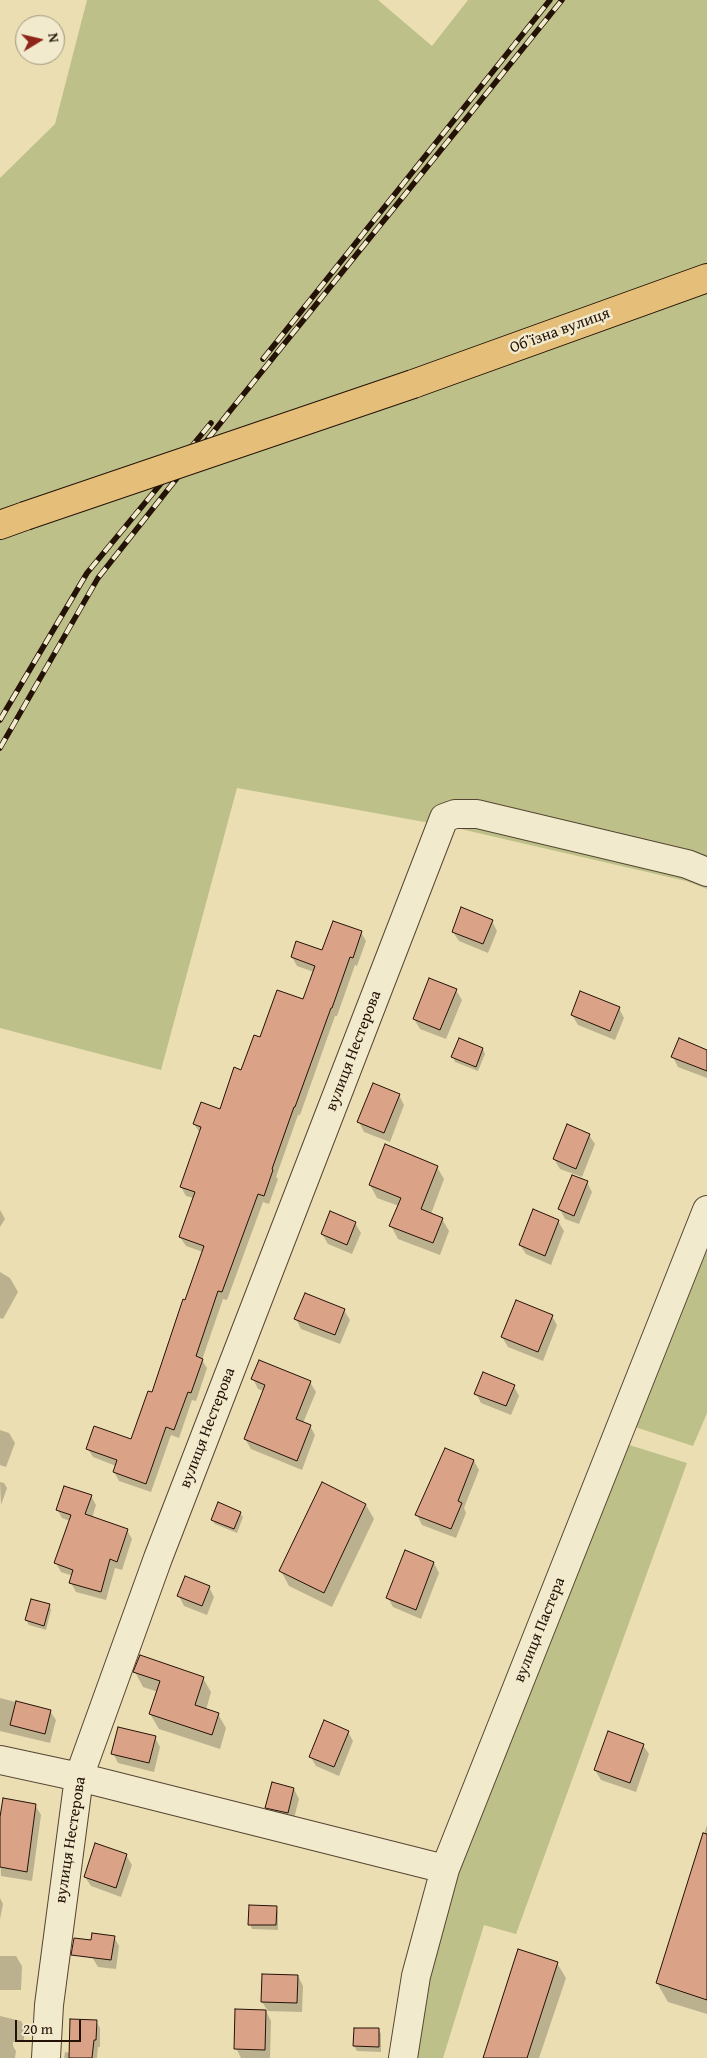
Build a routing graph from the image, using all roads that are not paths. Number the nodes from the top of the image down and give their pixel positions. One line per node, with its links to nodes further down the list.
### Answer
1 (707, 278): 2 (main road, Обʼїзна вулиця, bridge)
2 (12, 521)
3 (707, 872): 6 (street, вулиця Нестерова)
4 (707, 1210): 7 (street, вулиця Пастера)
5 (0, 1760): 6 (street)
6 (79, 1777): 7 (street); 8 (street, вулиця Нестерова)
7 (445, 1869): 9 (street, вулиця Пастера)
8 (46, 2058)
9 (403, 2058)

